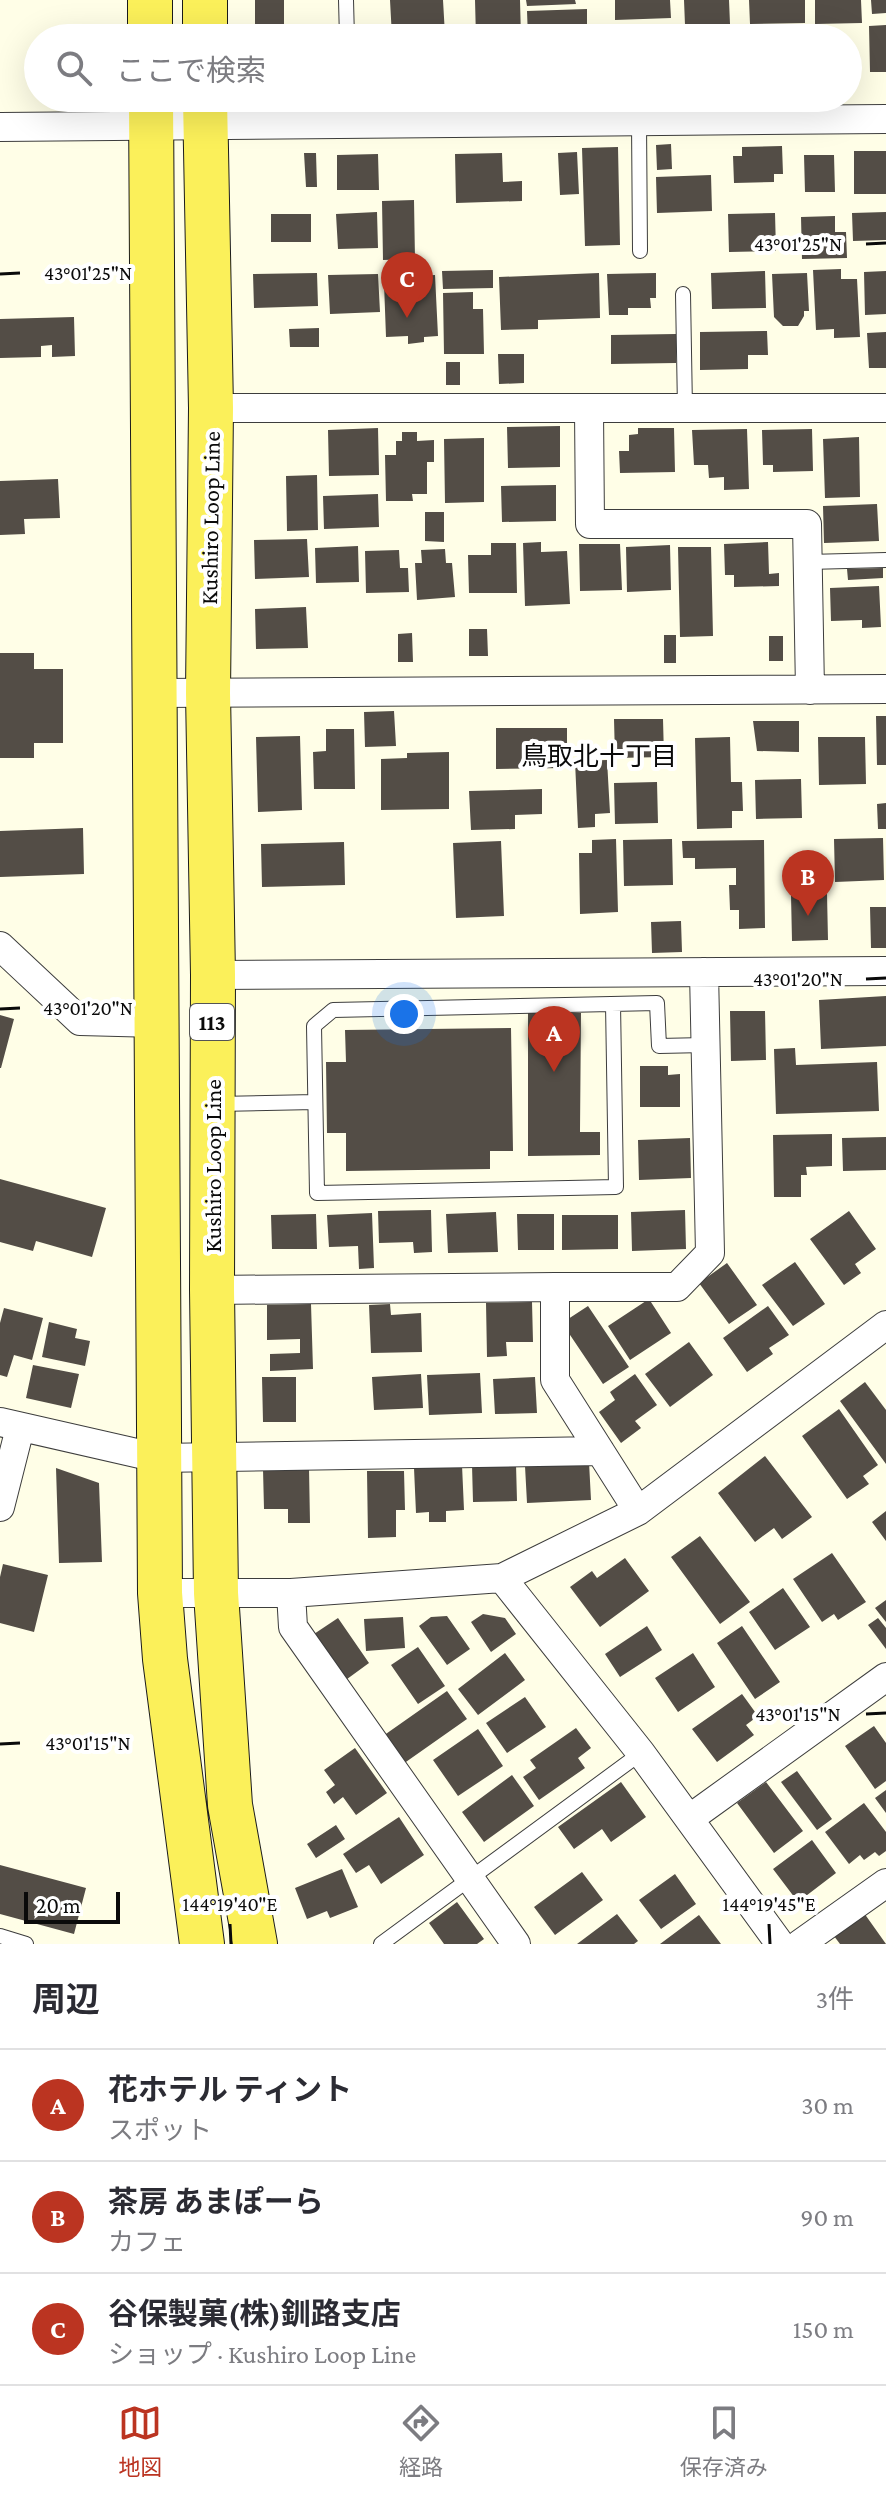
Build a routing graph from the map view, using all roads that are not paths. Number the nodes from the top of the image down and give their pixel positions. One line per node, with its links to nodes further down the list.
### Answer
1 (150, 0): 4 (main road)
2 (205, 0): 5 (main road)
3 (346, 0): 6 (lane)
4 (150, 24)
5 (205, 24)
6 (347, 24)
7 (142, 112): 13 (street)
8 (151, 112): 24 (main road, 113)
9 (206, 112): 16 (main road, Kushiro Loop Line / 113)
10 (375, 112): 12 (street)
11 (886, 119): 12 (street)
12 (639, 122): 14 (lane)
13 (0, 127)
14 (640, 251)
15 (683, 294): 18 (lane)
16 (211, 408): 19 (street); 25 (main road, Kushiro Loop Line / 113)
17 (886, 408): 18 (street)
18 (685, 409): 19 (street)
19 (589, 410): 21 (street)
20 (886, 560): 21 (lane)
21 (808, 562): 23 (street)
22 (886, 689): 23 (street)
23 (810, 690): 25 (street)
24 (153, 693): 25 (street); 31 (main road, 113)
25 (208, 693): 29 (main road, Kushiro Loop Line / 113)
26 (0, 946): 31 (street)
27 (886, 971): 28 (street)
28 (704, 972): 29 (street); 32 (street)
29 (213, 975): 34 (main road, Kushiro Loop Line / 113)
30 (613, 1004): 32 (lane); 33 (lane); 33 (lane)
31 (157, 1023): 41 (main road, 113)
32 (705, 1045): 35 (street)
33 (315, 1102): 34 (lane)
34 (212, 1104): 36 (main road, Kushiro Loop Line / 113)
35 (555, 1287): 36 (street); 39 (street)
36 (212, 1290): 40 (main road, Kushiro Loop Line / 113)
37 (886, 1325): 43 (street)
38 (10, 1425): 41 (street); 42 (street)
39 (600, 1451): 40 (street); 43 (street)
40 (215, 1456): 41 (street); 46 (main road, Kushiro Loop Line / 113)
41 (158, 1458): 45 (main road, 113)
42 (0, 1507)
43 (638, 1511): 44 (street)
44 (502, 1578): 47 (street); 49 (street)
45 (160, 1593): 46 (street); 56 (main road, 113)
46 (216, 1593): 47 (street); 57 (main road, Kushiro Loop Line / 113)
47 (291, 1593): 51 (street)
48 (886, 1677): 50 (street)
49 (641, 1753): 50 (street); 51 (lane)
50 (689, 1819): 54 (street)
51 (470, 1879): 58 (lane); 59 (street)
52 (886, 1883): 54 (street)
53 (0, 1936): 55 (lane)
54 (782, 1943)
55 (26, 1944)
56 (202, 1944)
57 (255, 1944)
58 (381, 1944)
59 (516, 1944)

